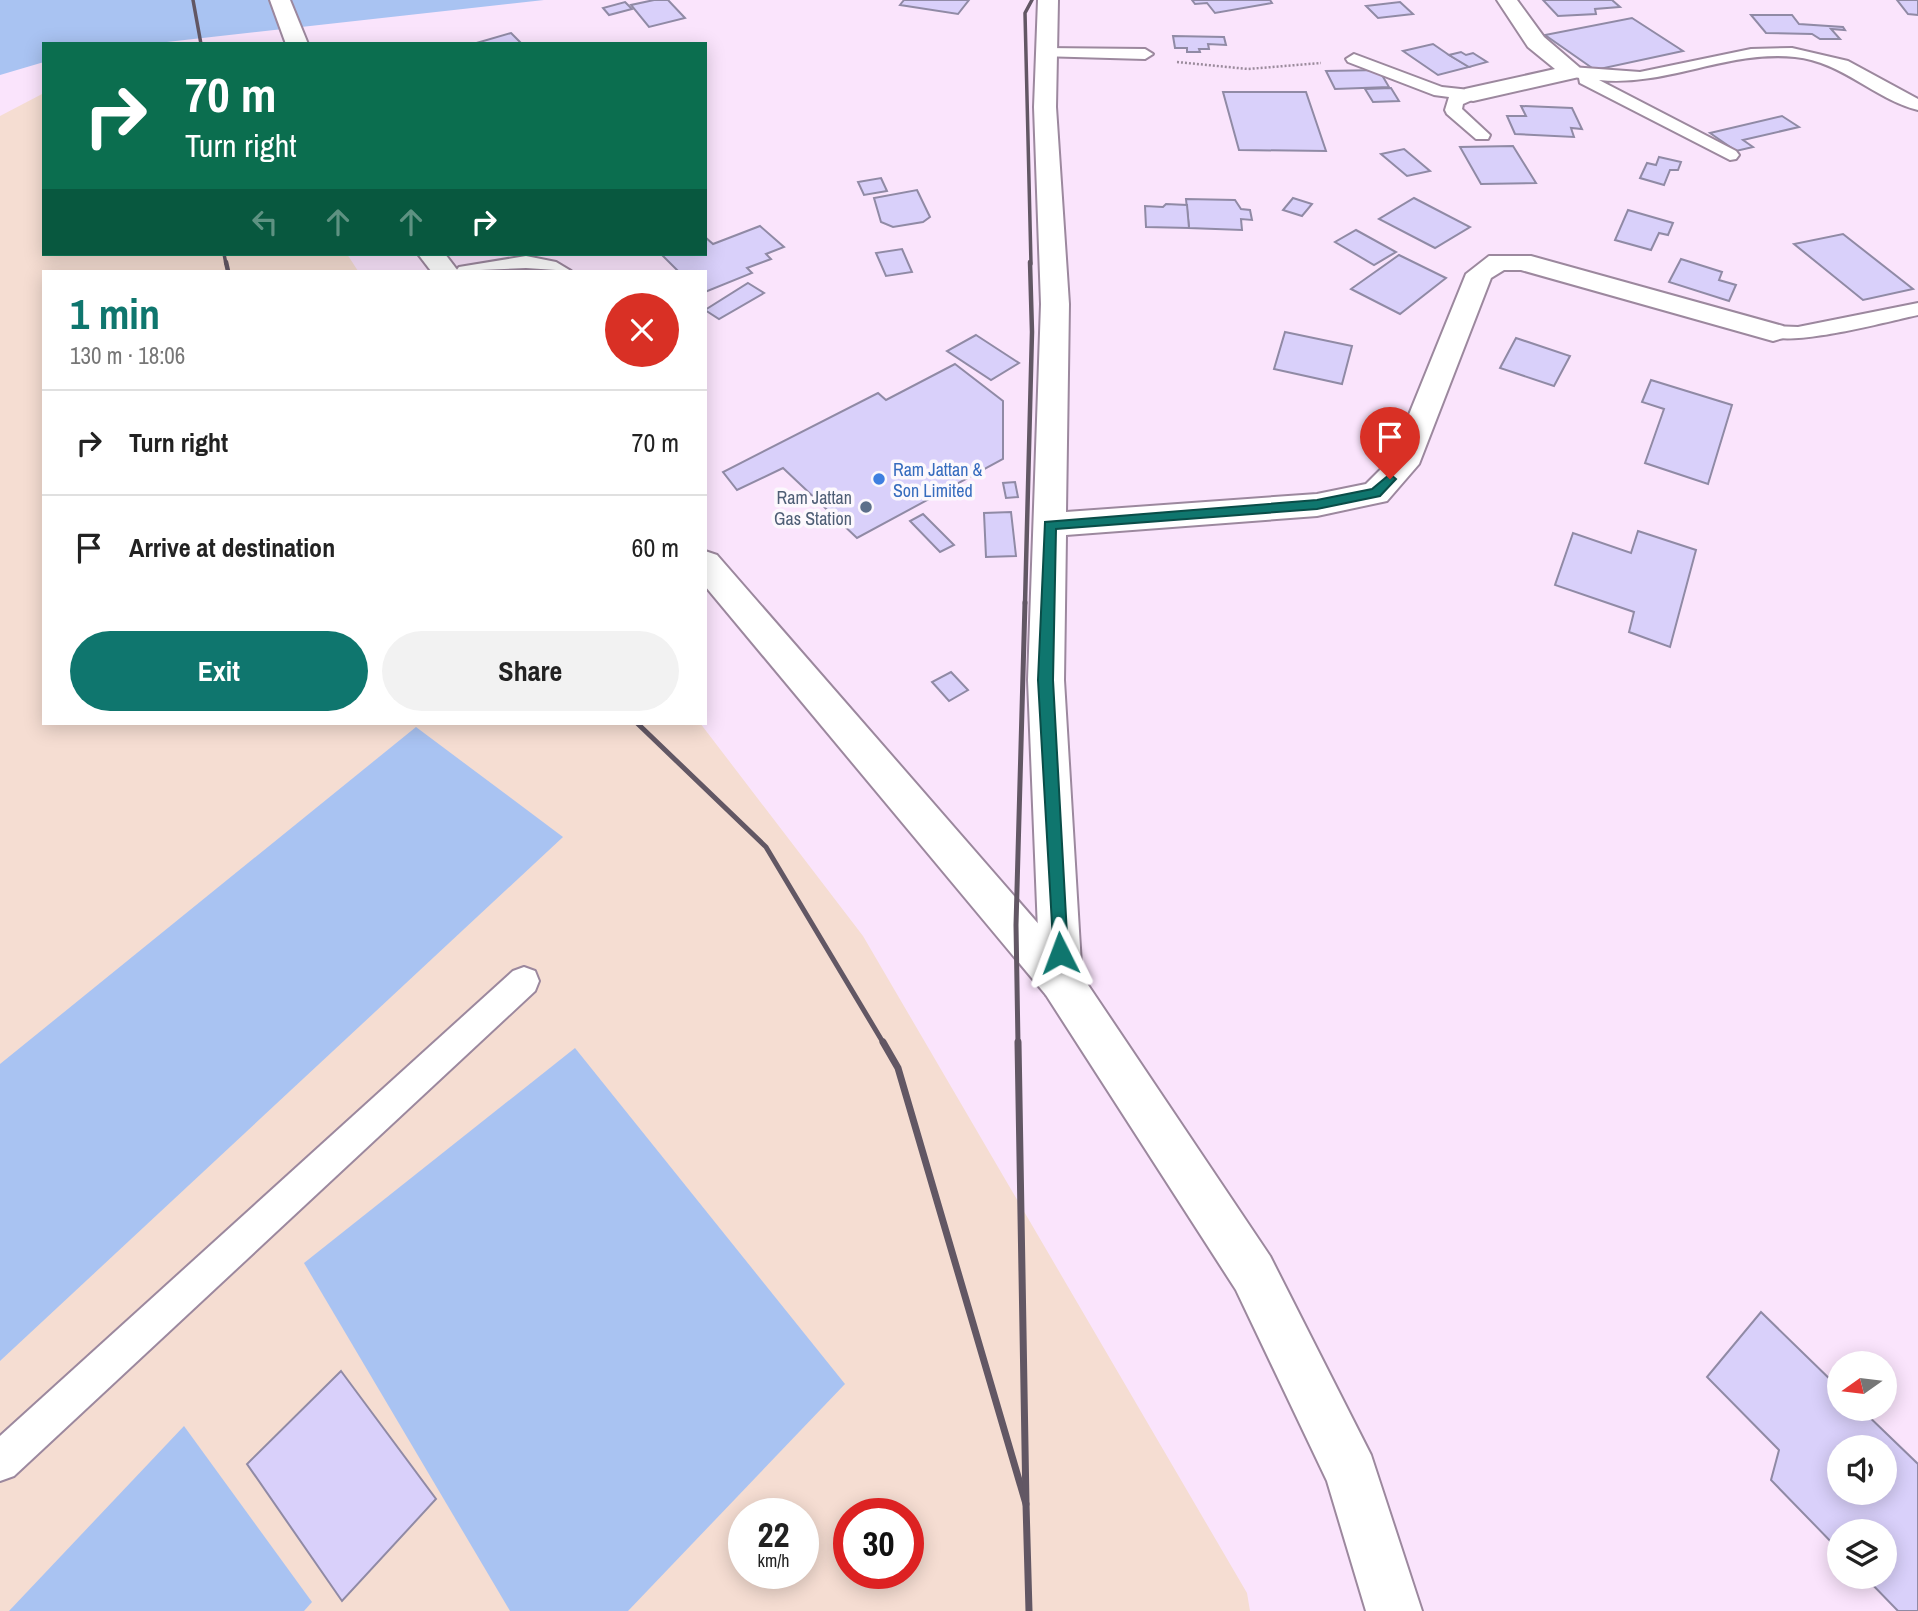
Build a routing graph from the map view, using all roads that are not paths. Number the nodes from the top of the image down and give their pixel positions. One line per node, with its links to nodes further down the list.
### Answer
1 (280, 0): 4 (street)
2 (1048, 0): 5 (street)
3 (1507, 0): 8 (street)
4 (297, 42)
5 (1045, 53): 6 (lane); 19 (street)
6 (1145, 54)
7 (1354, 59): 9 (lane)
8 (1571, 72): 9 (street); 10 (lane); 12 (lane)
9 (1473, 94): 11 (lane)
10 (1918, 105)
11 (1482, 135)
12 (1730, 155)
13 (433, 256): 14 (street)
14 (444, 270)
15 (470, 270): 16 (lane)
16 (558, 270)
17 (1918, 309): 18 (lane)
18 (1773, 332): 19 (street)
19 (1050, 525): 22 (street)
20 (707, 565): 22 (street)
21 (524, 981): 23 (lane)
22 (1061, 981): 24 (street)
23 (0, 1462)
24 (1394, 1611)

